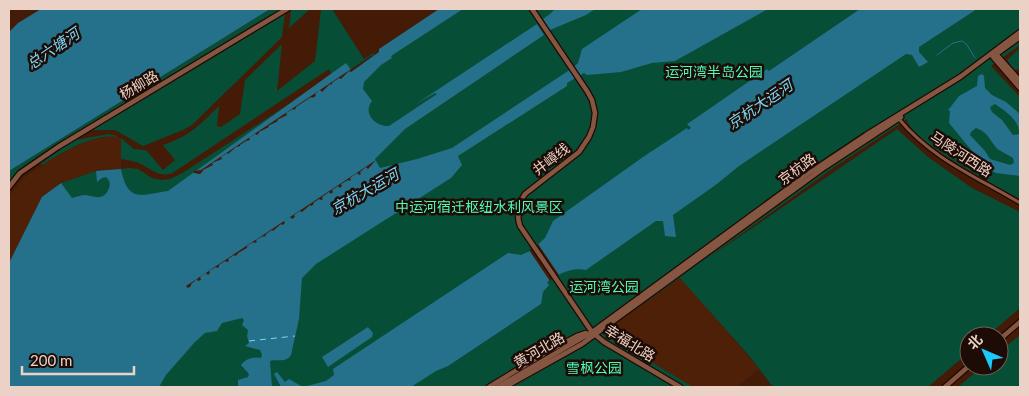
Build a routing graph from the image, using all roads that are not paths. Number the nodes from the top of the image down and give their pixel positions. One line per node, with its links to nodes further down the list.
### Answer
1 (287, 9): 9 (street, 杨柳路)
2 (532, 9): 11 (street, 井嶂线)
3 (1020, 32): 5 (street, 京杭路)
4 (1020, 37): 5 (street, 京杭路)
5 (994, 55): 6 (street); 7 (street); 8 (street, 京杭路)
6 (1020, 81)
7 (1020, 88)
8 (898, 117): 10 (street, 马陵河西路); 14 (street, 京杭路)
9 (9, 187)
10 (1020, 203)
11 (560, 285): 14 (street, 幸福北路)
12 (1020, 322): 13 (street)
13 (1009, 331)
14 (593, 333): 16 (street); 17 (street, 黄河北路); 18 (street, 黄河北路); 19 (street, 幸福北路)
15 (959, 375): 20 (street)
16 (489, 387)
17 (498, 387)
18 (505, 387)
19 (680, 387)
20 (945, 387)

